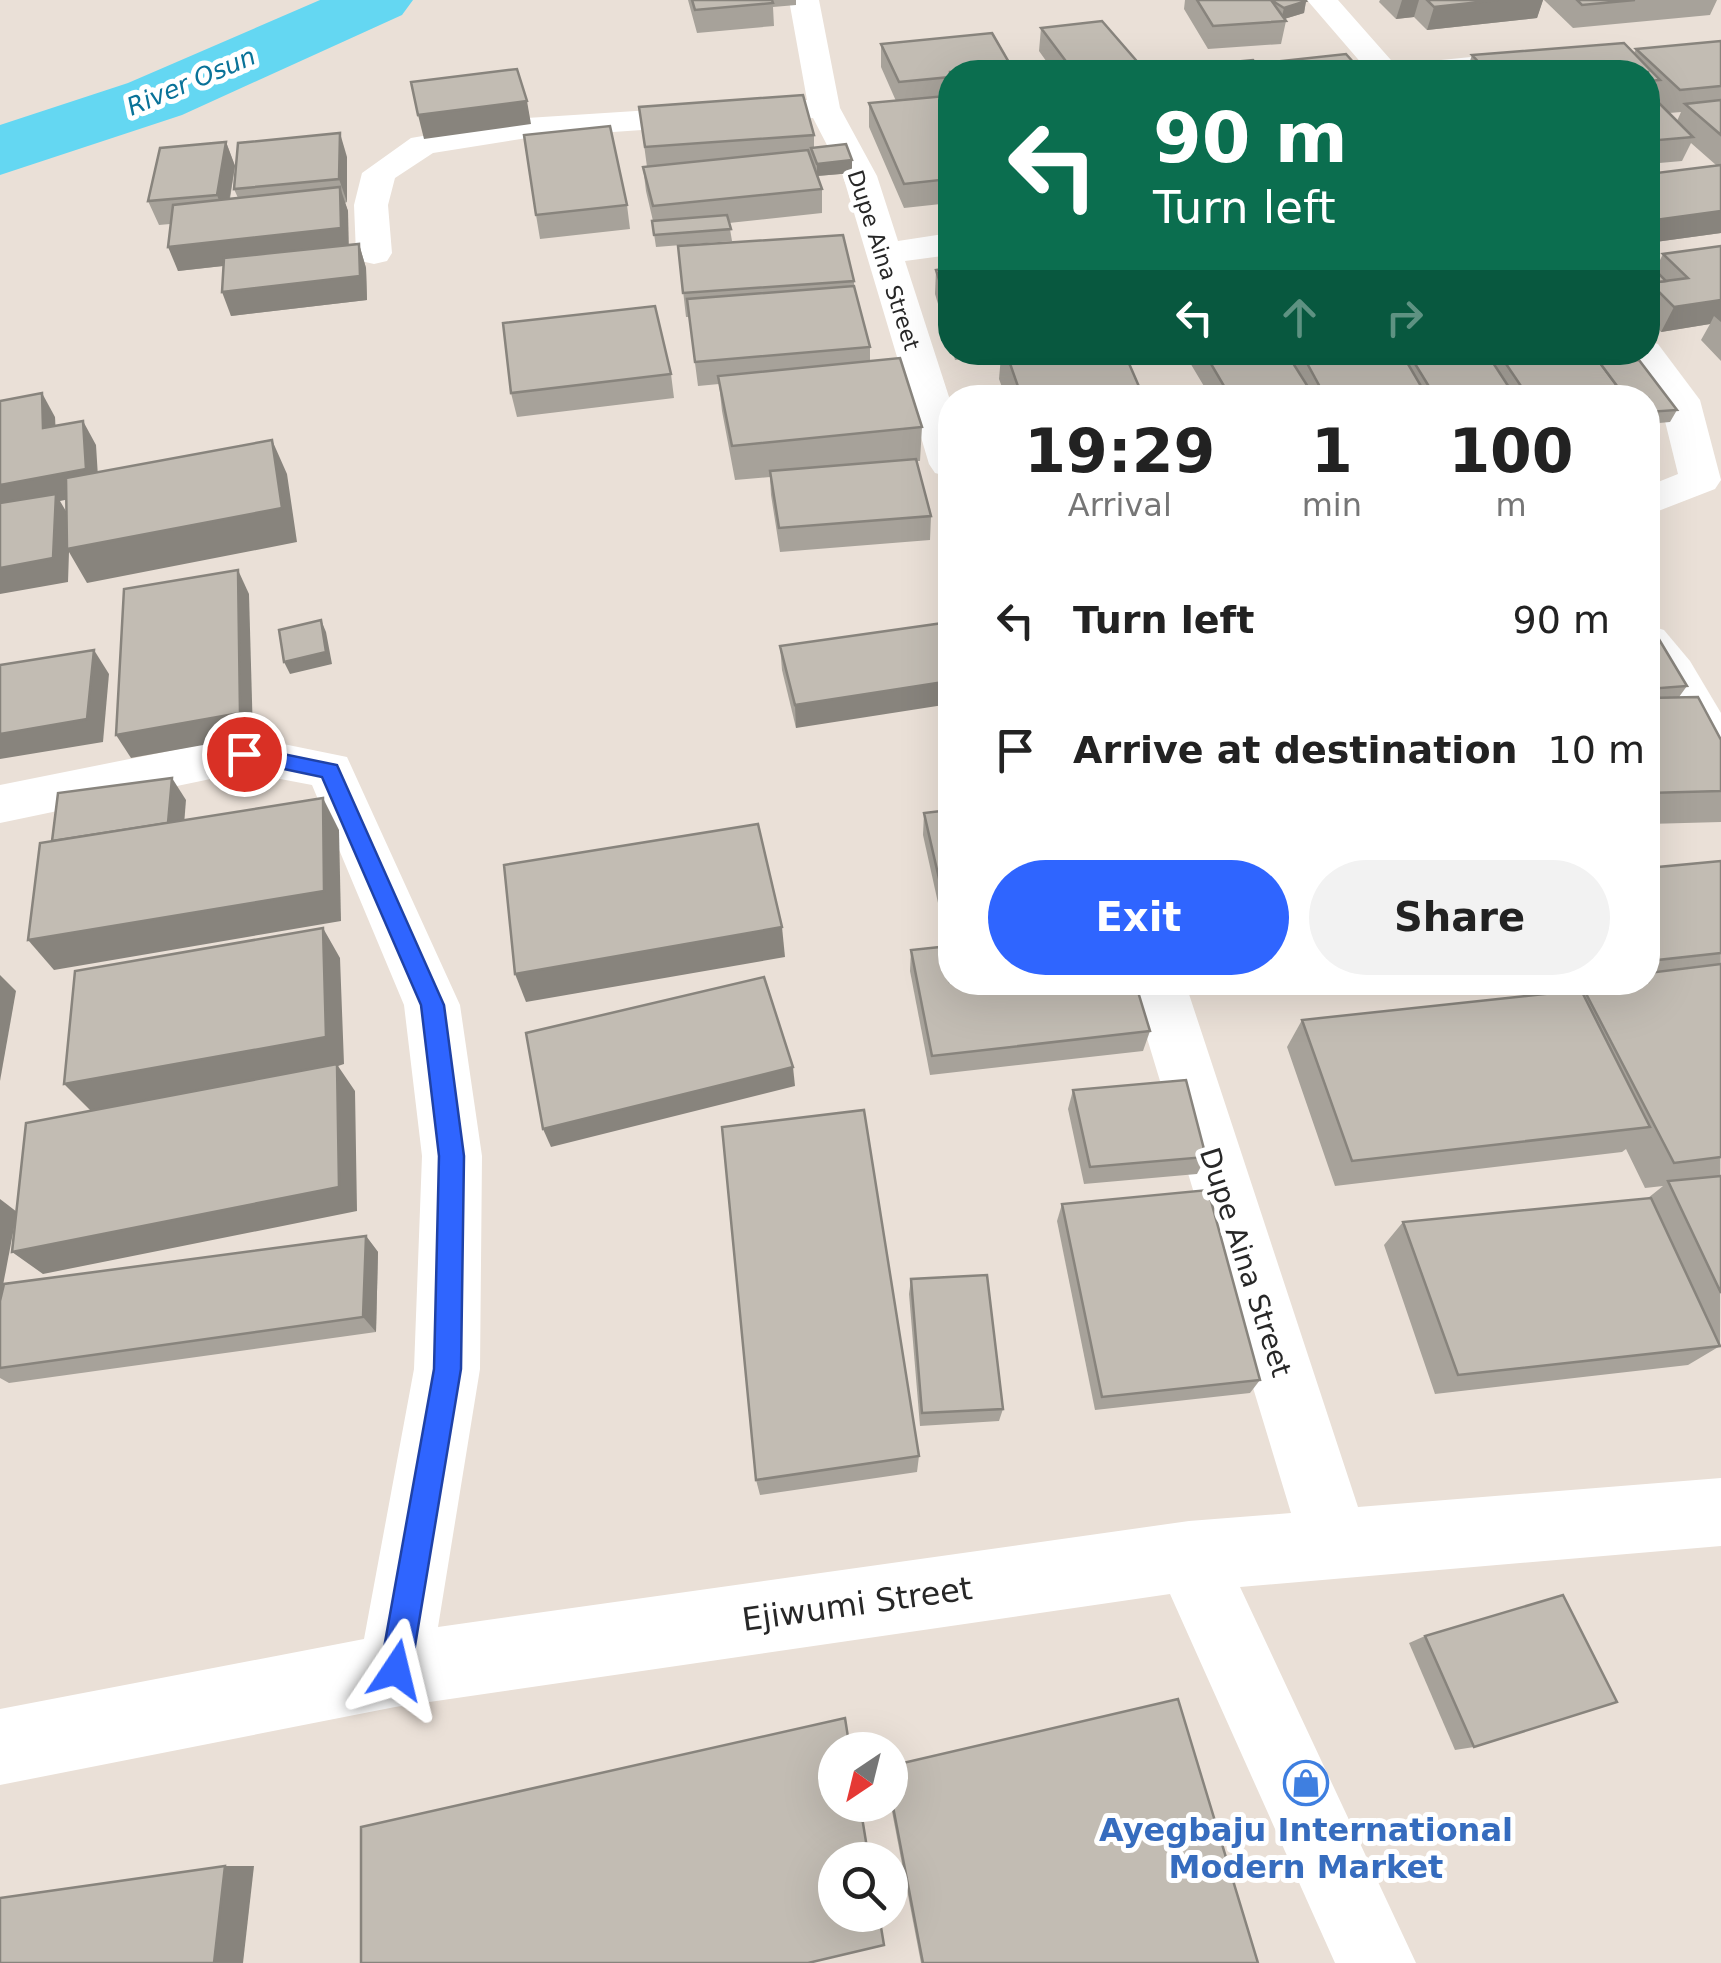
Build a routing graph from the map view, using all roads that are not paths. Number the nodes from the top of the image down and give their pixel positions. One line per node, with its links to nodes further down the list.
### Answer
1 (804, 0): 6 (street, Dupe Aina Street)
2 (1322, 0): 4 (street)
3 (1566, 57): 5 (street)
4 (1374, 60)
5 (1535, 60)
6 (824, 108): 8 (street); 9 (street, Dupe Aina Street)
7 (938, 246): 9 (street)
8 (374, 253)
9 (882, 254): 11 (street, Dupe Aina Street)
10 (1654, 365): 12 (street)
11 (938, 427)
12 (1660, 496)
13 (1660, 656): 14 (street)
14 (1721, 755)
15 (0, 804): 20 (street)
16 (1161, 995): 18 (street, Dupe Aina Street)
17 (1721, 1512): 18 (street, Ejiwumi Street)
18 (1334, 1542): 19 (street, Ejiwumi Street)
19 (1189, 1556): 20 (street, Ejiwumi Street); 22 (street)
20 (396, 1670): 21 (street, Ejiwumi Street)
21 (0, 1747)
22 (1376, 1963)

